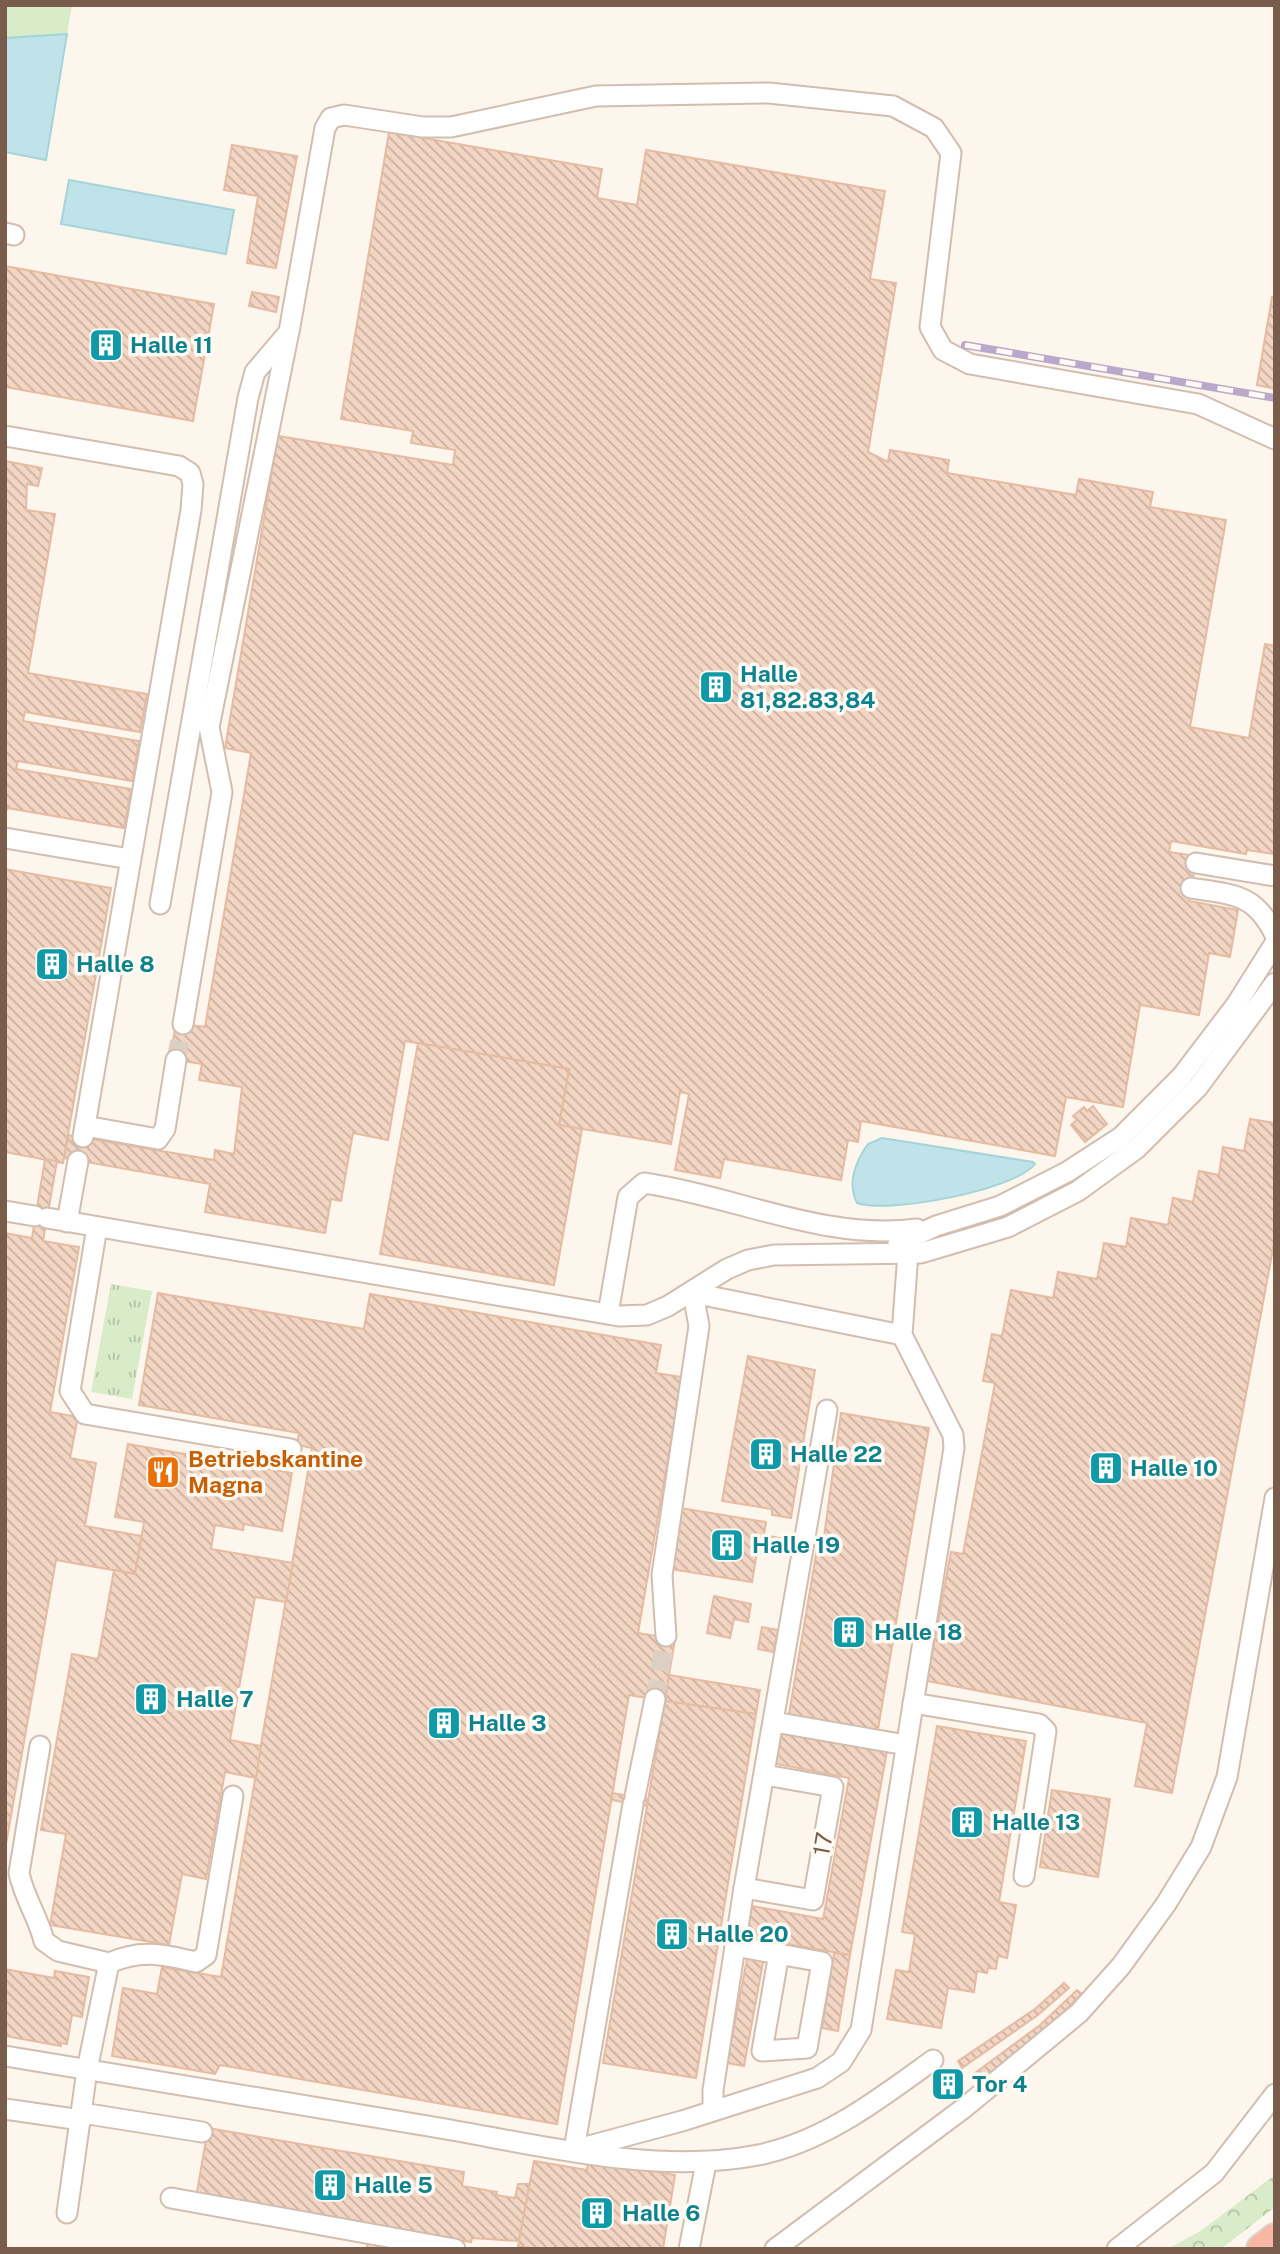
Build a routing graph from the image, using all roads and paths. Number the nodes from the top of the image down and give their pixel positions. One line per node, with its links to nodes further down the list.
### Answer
1 (289, 332): 2 (street); 13 (street); 18 (street)
2 (1238, 422): 4 (street); 5 (street)
3 (5, 436): 7 (street)
4 (1275, 439)
5 (1275, 448)
6 (5, 838): 7 (street)
7 (130, 859): 19 (street)
8 (1196, 863): 9 (street)
9 (1275, 876)
10 (1192, 888): 11 (street)
11 (1246, 897): 12 (street); 14 (street)
12 (1275, 902)
13 (160, 904)
14 (1275, 935)
15 (1275, 943): 16 (street)
16 (1249, 985): 17 (street); 23 (street)
17 (1272, 995): 25 (street)
18 (183, 1024)
19 (176, 1060)
20 (78, 1161): 22 (street)
21 (5, 1211): 22 (street)
22 (50, 1219): 24 (street)
23 (936, 1226): 25 (street); 27 (street)
24 (97, 1227): 27 (street); 30 (street)
25 (909, 1246): 26 (street); 28 (street)
26 (693, 1293): 27 (street); 28 (street); 32 (street)
27 (608, 1314)
28 (902, 1335): 34 (street)
29 (827, 1410): 35 (street)
30 (291, 1448)
31 (1275, 1498): 60 (street)
32 (666, 1636)
33 (655, 1699): 53 (street)
34 (913, 1703): 36 (street); 40 (street)
35 (774, 1722): 36 (street); 38 (street)
36 (906, 1745): 50 (street)
37 (40, 1746): 44 (street)
38 (765, 1775): 41 (street); 41 (street, 17)
39 (233, 1796): 44 (street)
40 (1024, 1876)
41 (744, 1888): 42 (street)
42 (735, 1946): 43 (street); 50 (street)
43 (779, 1953): 43 (street)
44 (108, 1963): 47 (street)
45 (5, 2056): 47 (street)
46 (933, 2060): 54 (street)
47 (87, 2070): 51 (street); 53 (street)
48 (1275, 2094): 61 (street)
49 (5, 2109): 51 (street)
50 (713, 2111): 53 (street)
51 (81, 2116): 52 (street); 56 (street)
52 (202, 2132)
53 (574, 2150): 54 (street)
54 (706, 2164): 59 (street)
55 (171, 2198): 58 (street)
56 (68, 2213)
57 (1275, 2238): 62 (highway)
58 (455, 2249)
59 (689, 2249)
60 (775, 2249)
61 (1117, 2249)
62 (1261, 2249)

